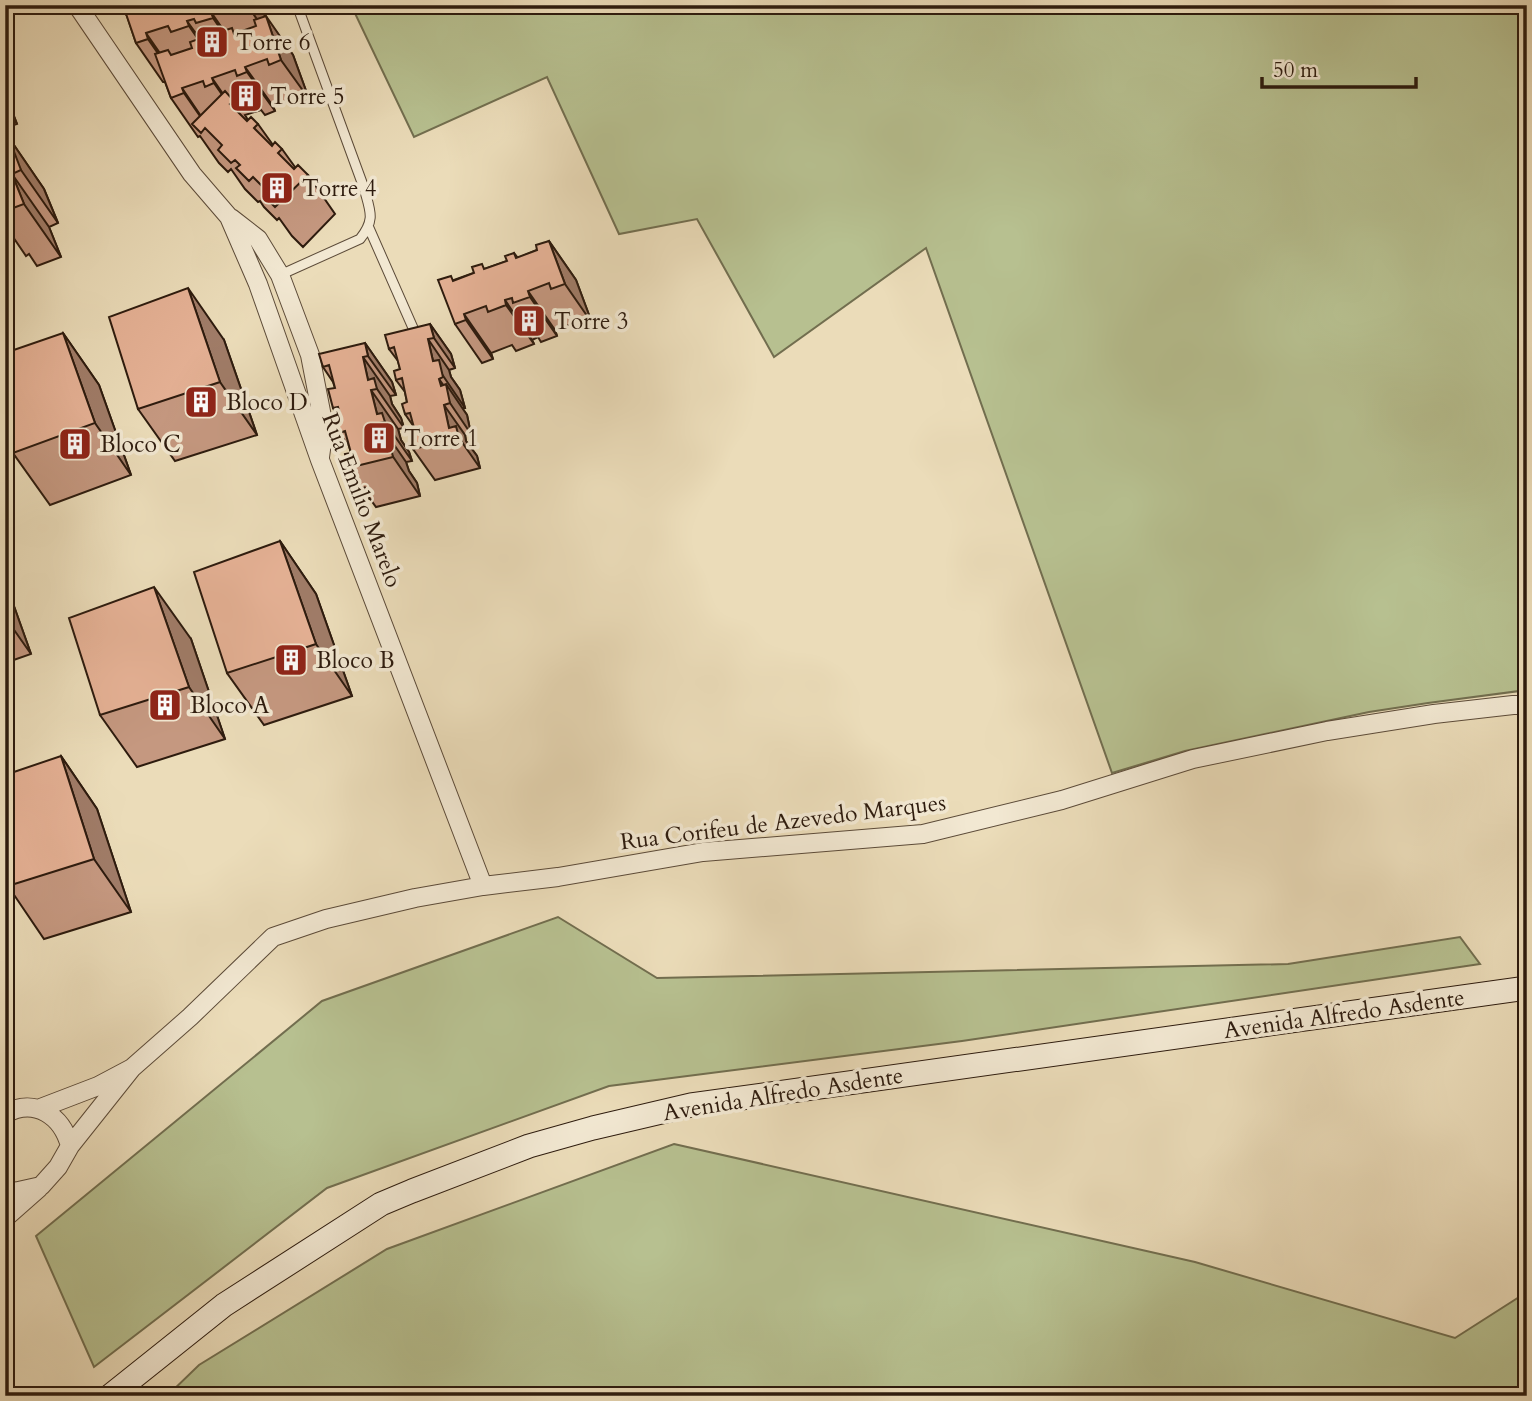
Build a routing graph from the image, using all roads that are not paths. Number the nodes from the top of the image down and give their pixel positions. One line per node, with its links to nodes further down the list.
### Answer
1 (78, 5): 3 (street, Rua Emilio Marelo)
2 (298, 5): 4 (lane)
3 (229, 216): 5 (street); 6 (street, Rua Emilio Marelo)
4 (369, 228): 5 (lane); 7 (lane)
5 (280, 275): 6 (street); 8 (street)
6 (258, 284): 9 (street, Rua Emilio Marelo)
7 (416, 337)
8 (310, 355): 9 (street); 10 (street)
9 (285, 362): 10 (street, Rua Emilio Marelo)
10 (320, 460): 12 (street, Rua Emilio Marelo)
11 (1527, 705): 12 (street, Rua Corifeu de Azevedo Marques)
12 (483, 886): 14 (street, Rua Corifeu de Azevedo Marques)
13 (1527, 988): 22 (street, Avenida Alfredo Asdente)
14 (132, 1068): 16 (street); 18 (street)
15 (5, 1107): 16 (street)
16 (31, 1108): 17 (street); 18 (street)
17 (5, 1114)
18 (70, 1146): 19 (street)
19 (41, 1186): 20 (street); 21 (street)
20 (5, 1188)
21 (5, 1218)
22 (110, 1396)

